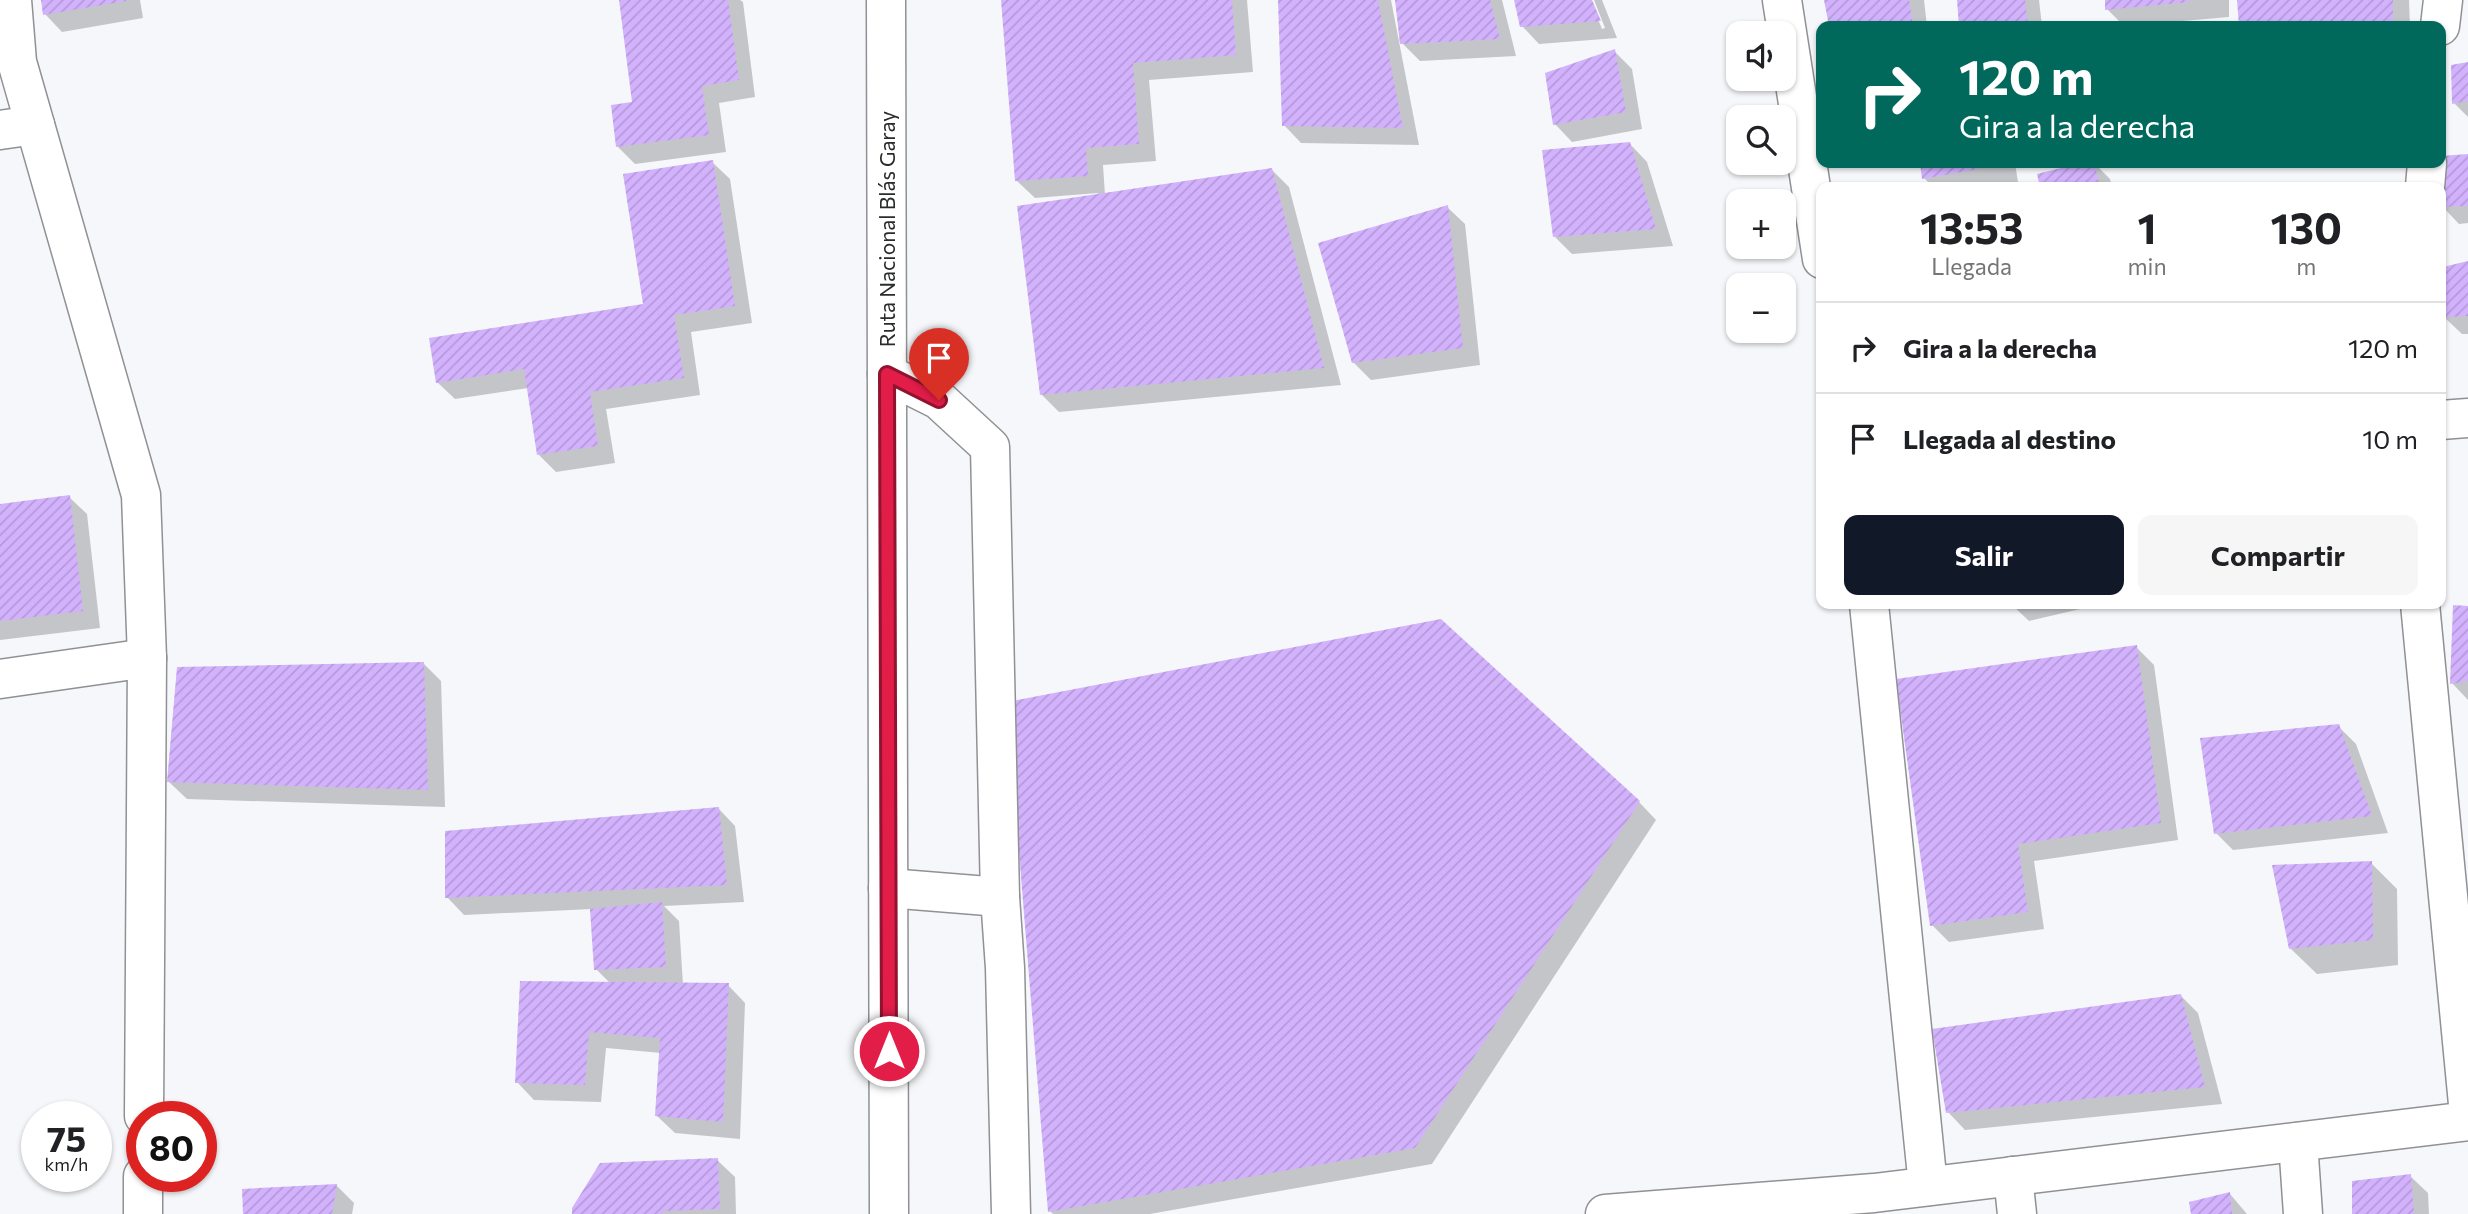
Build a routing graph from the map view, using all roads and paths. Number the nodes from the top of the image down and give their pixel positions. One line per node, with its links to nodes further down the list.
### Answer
1 (12, 0): 6 (main road)
2 (886, 0): 8 (main road, Ruta Nacional Blás Garay)
3 (1782, 0): 7 (main road)
4 (2443, 0): 5 (main road)
5 (2441, 21)
6 (17, 128): 13 (main road)
7 (1816, 220)
8 (887, 374): 15 (main road, Ruta Nacional Blás Garay); 16 (main road)
9 (2468, 418): 10 (main road)
10 (2446, 420)
11 (1870, 609): 22 (main road)
12 (2420, 609): 18 (main road)
13 (147, 658): 14 (main road); 17 (main road)
14 (0, 679)
15 (888, 888): 16 (main road); 26 (main road, Ruta Nacional Blás Garay)
16 (1000, 897): 27 (main road)
17 (144, 1101)
18 (2468, 1104)
19 (2468, 1121): 20 (main road)
20 (2298, 1142): 21 (main road); 30 (main road)
21 (2013, 1176): 22 (main road); 29 (main road)
22 (1928, 1186): 24 (main road)
23 (143, 1192): 25 (main road)
24 (1749, 1208): 28 (main road)
25 (143, 1214)
26 (890, 1214)
27 (1011, 1214)
28 (1605, 1214)
29 (2017, 1214)
30 (2303, 1214)

